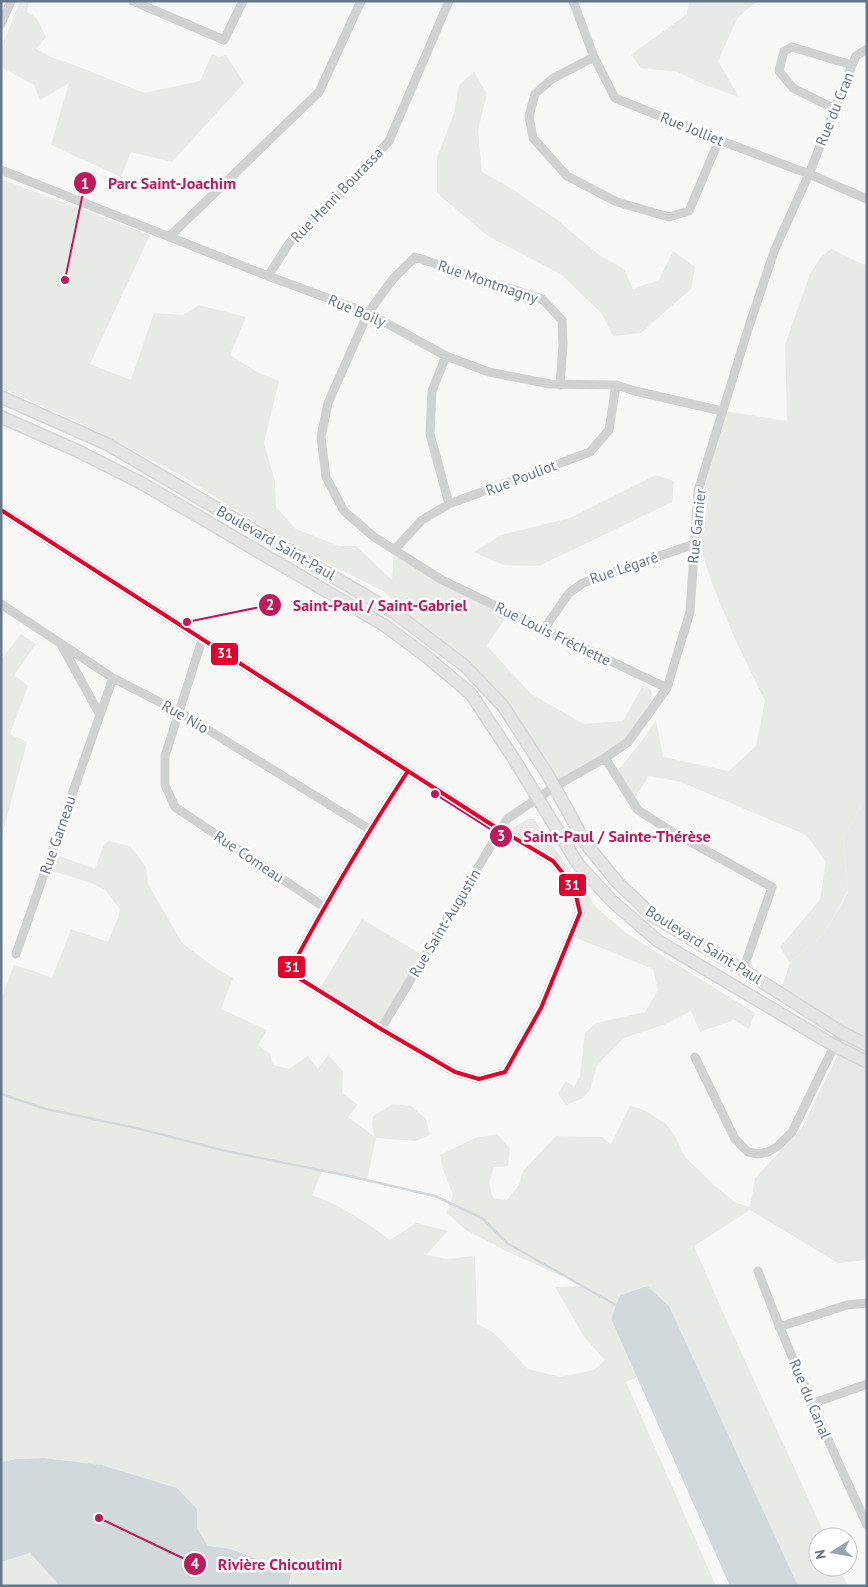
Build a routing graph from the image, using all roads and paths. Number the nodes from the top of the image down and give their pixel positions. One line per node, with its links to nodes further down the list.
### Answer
1 (11, 1): 7 (street)
2 (133, 1): 3 (street)
3 (243, 1)
4 (361, 1): 16 (street)
5 (449, 1): 17 (street, Rue Henri Bourassa)
6 (573, 1): 9 (street, Rue Jolliet)
7 (1, 24)
8 (867, 49): 10 (street, Rue du Cran)
9 (594, 57): 12 (street, Rue Jolliet); 12 (street)
10 (852, 64): 11 (street, Rue du Cran); 11 (street)
11 (835, 110): 14 (street, Rue du Cran)
12 (718, 140): 14 (street, Rue Jolliet)
13 (1, 170): 16 (street, Rue Boily)
14 (809, 174): 15 (street, Rue Jolliet); 23 (street, Rue Garnier)
15 (867, 199)
16 (168, 237): 17 (street, Rue Boily)
17 (268, 276): 18 (street, Rue Boily)
18 (368, 313): 19 (street, Rue Boily); 20 (street, Rue Montmagny); 28 (street, Rue Louis Fréchette)
19 (446, 356): 20 (street, Rue Boily); 25 (street)
20 (560, 385): 21 (street, Rue Boily)
21 (616, 385): 23 (street, Rue Boily); 25 (street, Rue Pouliot)
22 (1, 397): 39 (main road, Boulevard Saint-Paul)
23 (722, 411): 27 (street, Rue Garnier)
24 (1, 416): 40 (main road, Boulevard Saint-Paul)
25 (449, 504): 28 (street, Rue Pouliot)
26 (1, 510): 31 (street)
27 (694, 544): 30 (street, Rue Légaré); 34 (street, Rue Garnier)
28 (394, 550): 30 (street, Rue Louis Fréchette)
29 (1, 604): 32 (street, Rue Nio)
30 (544, 629): 34 (street, Rue Louis Fréchette)
31 (202, 640): 35 (street); 38 (street)
32 (60, 643): 33 (street, Rue Nio); 36 (street)
33 (113, 678): 35 (street, Rue Nio); 36 (street, Rue Garneau)
34 (667, 688): 37 (street, Rue Garnier)
35 (179, 712): 42 (street, Rue Nio); 43 (street, Rue Comeau)
36 (100, 715): 44 (street, Rue Garneau)
37 (605, 758): 39 (street, Rue Garnier); 45 (street)
38 (408, 771): 41 (street); 42 (street)
39 (557, 785): 40 (street, Rue Saint-Augustin); 45 (main road, Boulevard Saint-Paul)
40 (538, 798): 41 (street, Rue Saint-Augustin); 48 (main road, Boulevard Saint-Paul)
41 (501, 829): 46 (street, Rue Saint-Augustin); 46 (street)
42 (370, 830): 43 (street)
43 (324, 906): 46 (street)
44 (16, 954)
45 (743, 970): 47 (main road, Boulevard Saint-Paul)
46 (381, 1029)
47 (841, 1032): 48 (street); 49 (main road, Boulevard Saint-Paul)
48 (835, 1046): 50 (street); 51 (main road, Boulevard Saint-Paul)
49 (867, 1046)
50 (695, 1057)
51 (867, 1062)
52 (758, 1270): 54 (street, Rue du Canal)
53 (867, 1303): 54 (street)
54 (779, 1327): 56 (street, Rue du Canal)
55 (867, 1384): 56 (street)
56 (811, 1404): 57 (street, Rue du Canal)
57 (867, 1525)

